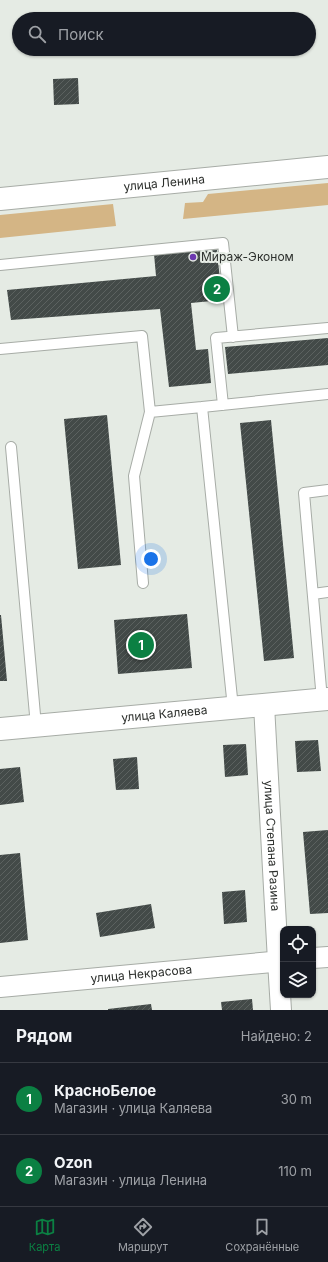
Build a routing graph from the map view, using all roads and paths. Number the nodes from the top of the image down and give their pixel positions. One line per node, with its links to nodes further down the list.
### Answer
1 (328, 167): 2 (street, улица Ленина)
2 (0, 199)
3 (0, 265): 5 (lane)
4 (328, 328): 5 (lane)
5 (233, 337): 8 (lane)
6 (0, 349): 10 (lane)
7 (328, 394): 8 (lane)
8 (223, 405): 9 (lane)
9 (202, 407): 10 (lane); 18 (lane)
10 (150, 412): 13 (lane)
11 (11, 447): 19 (lane)
12 (328, 490): 15 (lane)
13 (143, 582)
14 (328, 592): 15 (lane)
15 (313, 594): 16 (lane)
16 (325, 700): 17 (street, улица Каляева)
17 (264, 705): 18 (street, улица Каляева); 23 (street, улица Степана Разина)
18 (233, 708): 19 (street, улица Каляева)
19 (36, 726): 20 (street, улица Каляева)
20 (0, 729)
21 (328, 957): 22 (street)
22 (316, 958)
23 (280, 961): 25 (street, улица Некрасова)
24 (280, 962): 26 (street, улица Степана Разина)
25 (0, 987)
26 (281, 1010)

